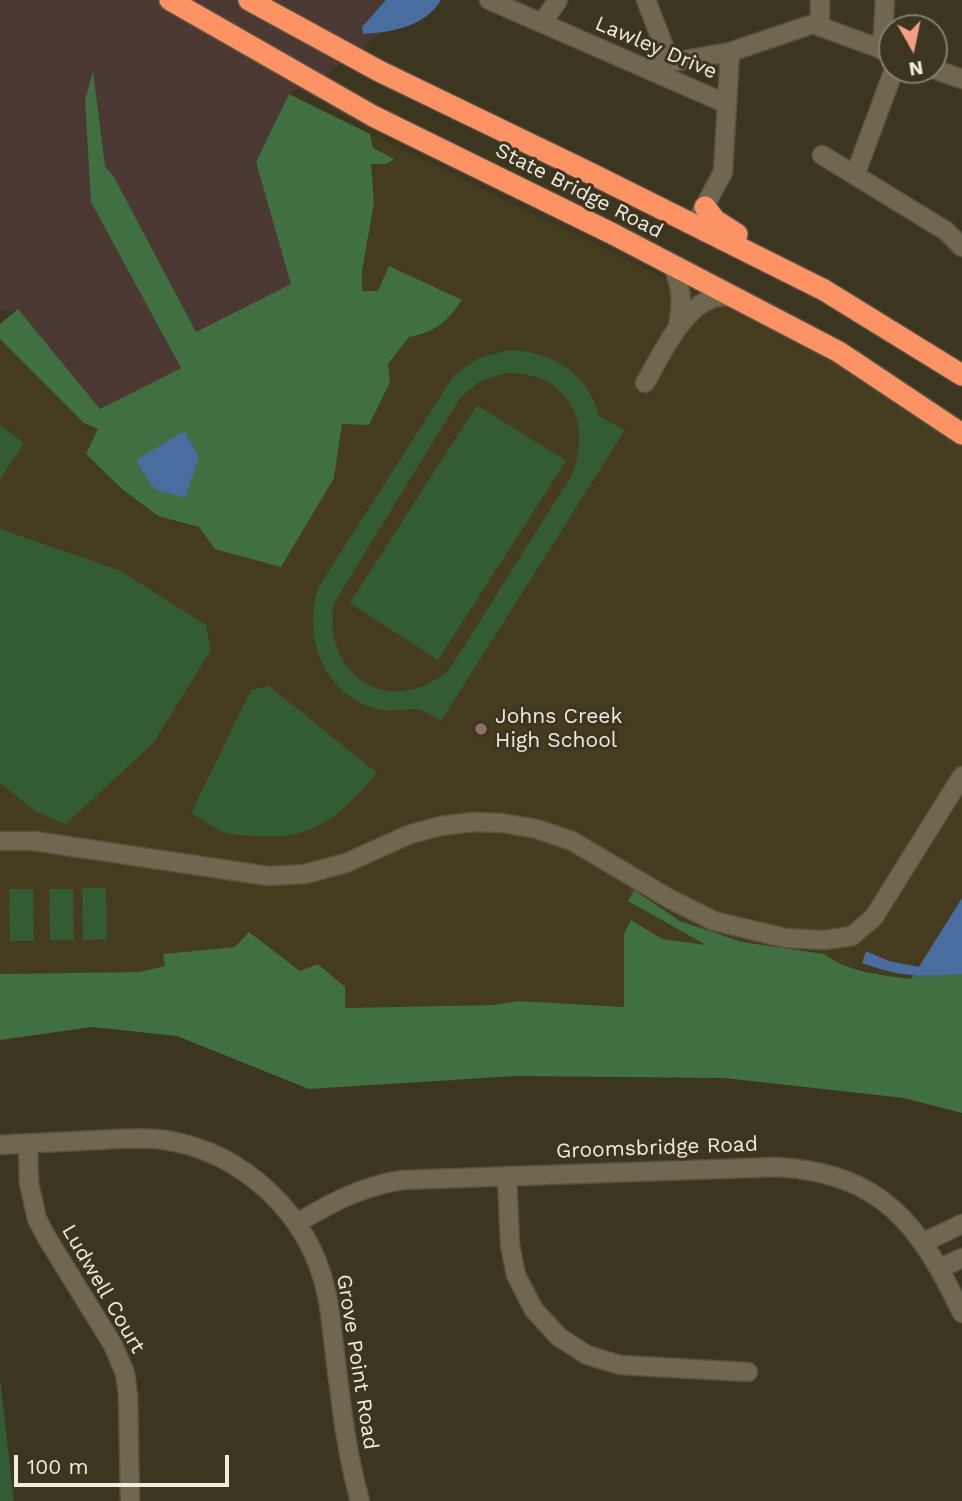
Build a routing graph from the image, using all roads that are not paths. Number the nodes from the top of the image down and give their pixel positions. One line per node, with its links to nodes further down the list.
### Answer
1 (170, 0): 20 (highway, State Bridge Road)
2 (249, 0): 18 (highway, State Bridge Road)
3 (489, 0): 7 (street, Lawley Drive)
4 (558, 0): 7 (street)
5 (646, 0): 11 (street)
6 (820, 0): 8 (street)
7 (542, 23): 12 (street, Lawley Drive)
8 (820, 27): 9 (street); 10 (street)
9 (878, 49)
10 (730, 52): 11 (street); 14 (street)
11 (670, 62): 12 (street)
12 (643, 67): 14 (street, Lawley Drive)
13 (889, 84): 16 (street)
14 (727, 104): 17 (street)
15 (822, 155): 16 (street)
16 (855, 175): 19 (street)
17 (705, 207): 18 (street); 21 (highway, State Bridge Road)
18 (695, 226): 21 (highway, State Bridge Road)
19 (962, 247)
20 (671, 264): 22 (highway, State Bridge Road); 23 (street)
21 (824, 290): 24 (highway, State Bridge Road)
22 (734, 297): 23 (street); 26 (highway, State Bridge Road)
23 (678, 327): 25 (street)
24 (962, 375)
25 (645, 383)
26 (962, 434)
27 (962, 776): 28 (street)
28 (0, 841)
29 (28, 1143): 30 (street, Grove Point Road); 32 (street, Grove Point Road); 39 (street, Ludwell Court)
30 (0, 1144)
31 (507, 1177): 32 (street, Groomsbridge Road); 34 (street, Groomsbridge Road); 38 (street)
32 (297, 1223): 40 (street, Grove Point Road)
33 (962, 1224): 34 (street)
34 (924, 1242): 36 (street, Groomsbridge Road)
35 (962, 1258): 36 (street)
36 (941, 1268): 37 (street, Groomsbridge Road)
37 (962, 1312)
38 (748, 1372)
39 (130, 1501)
40 (360, 1501)

